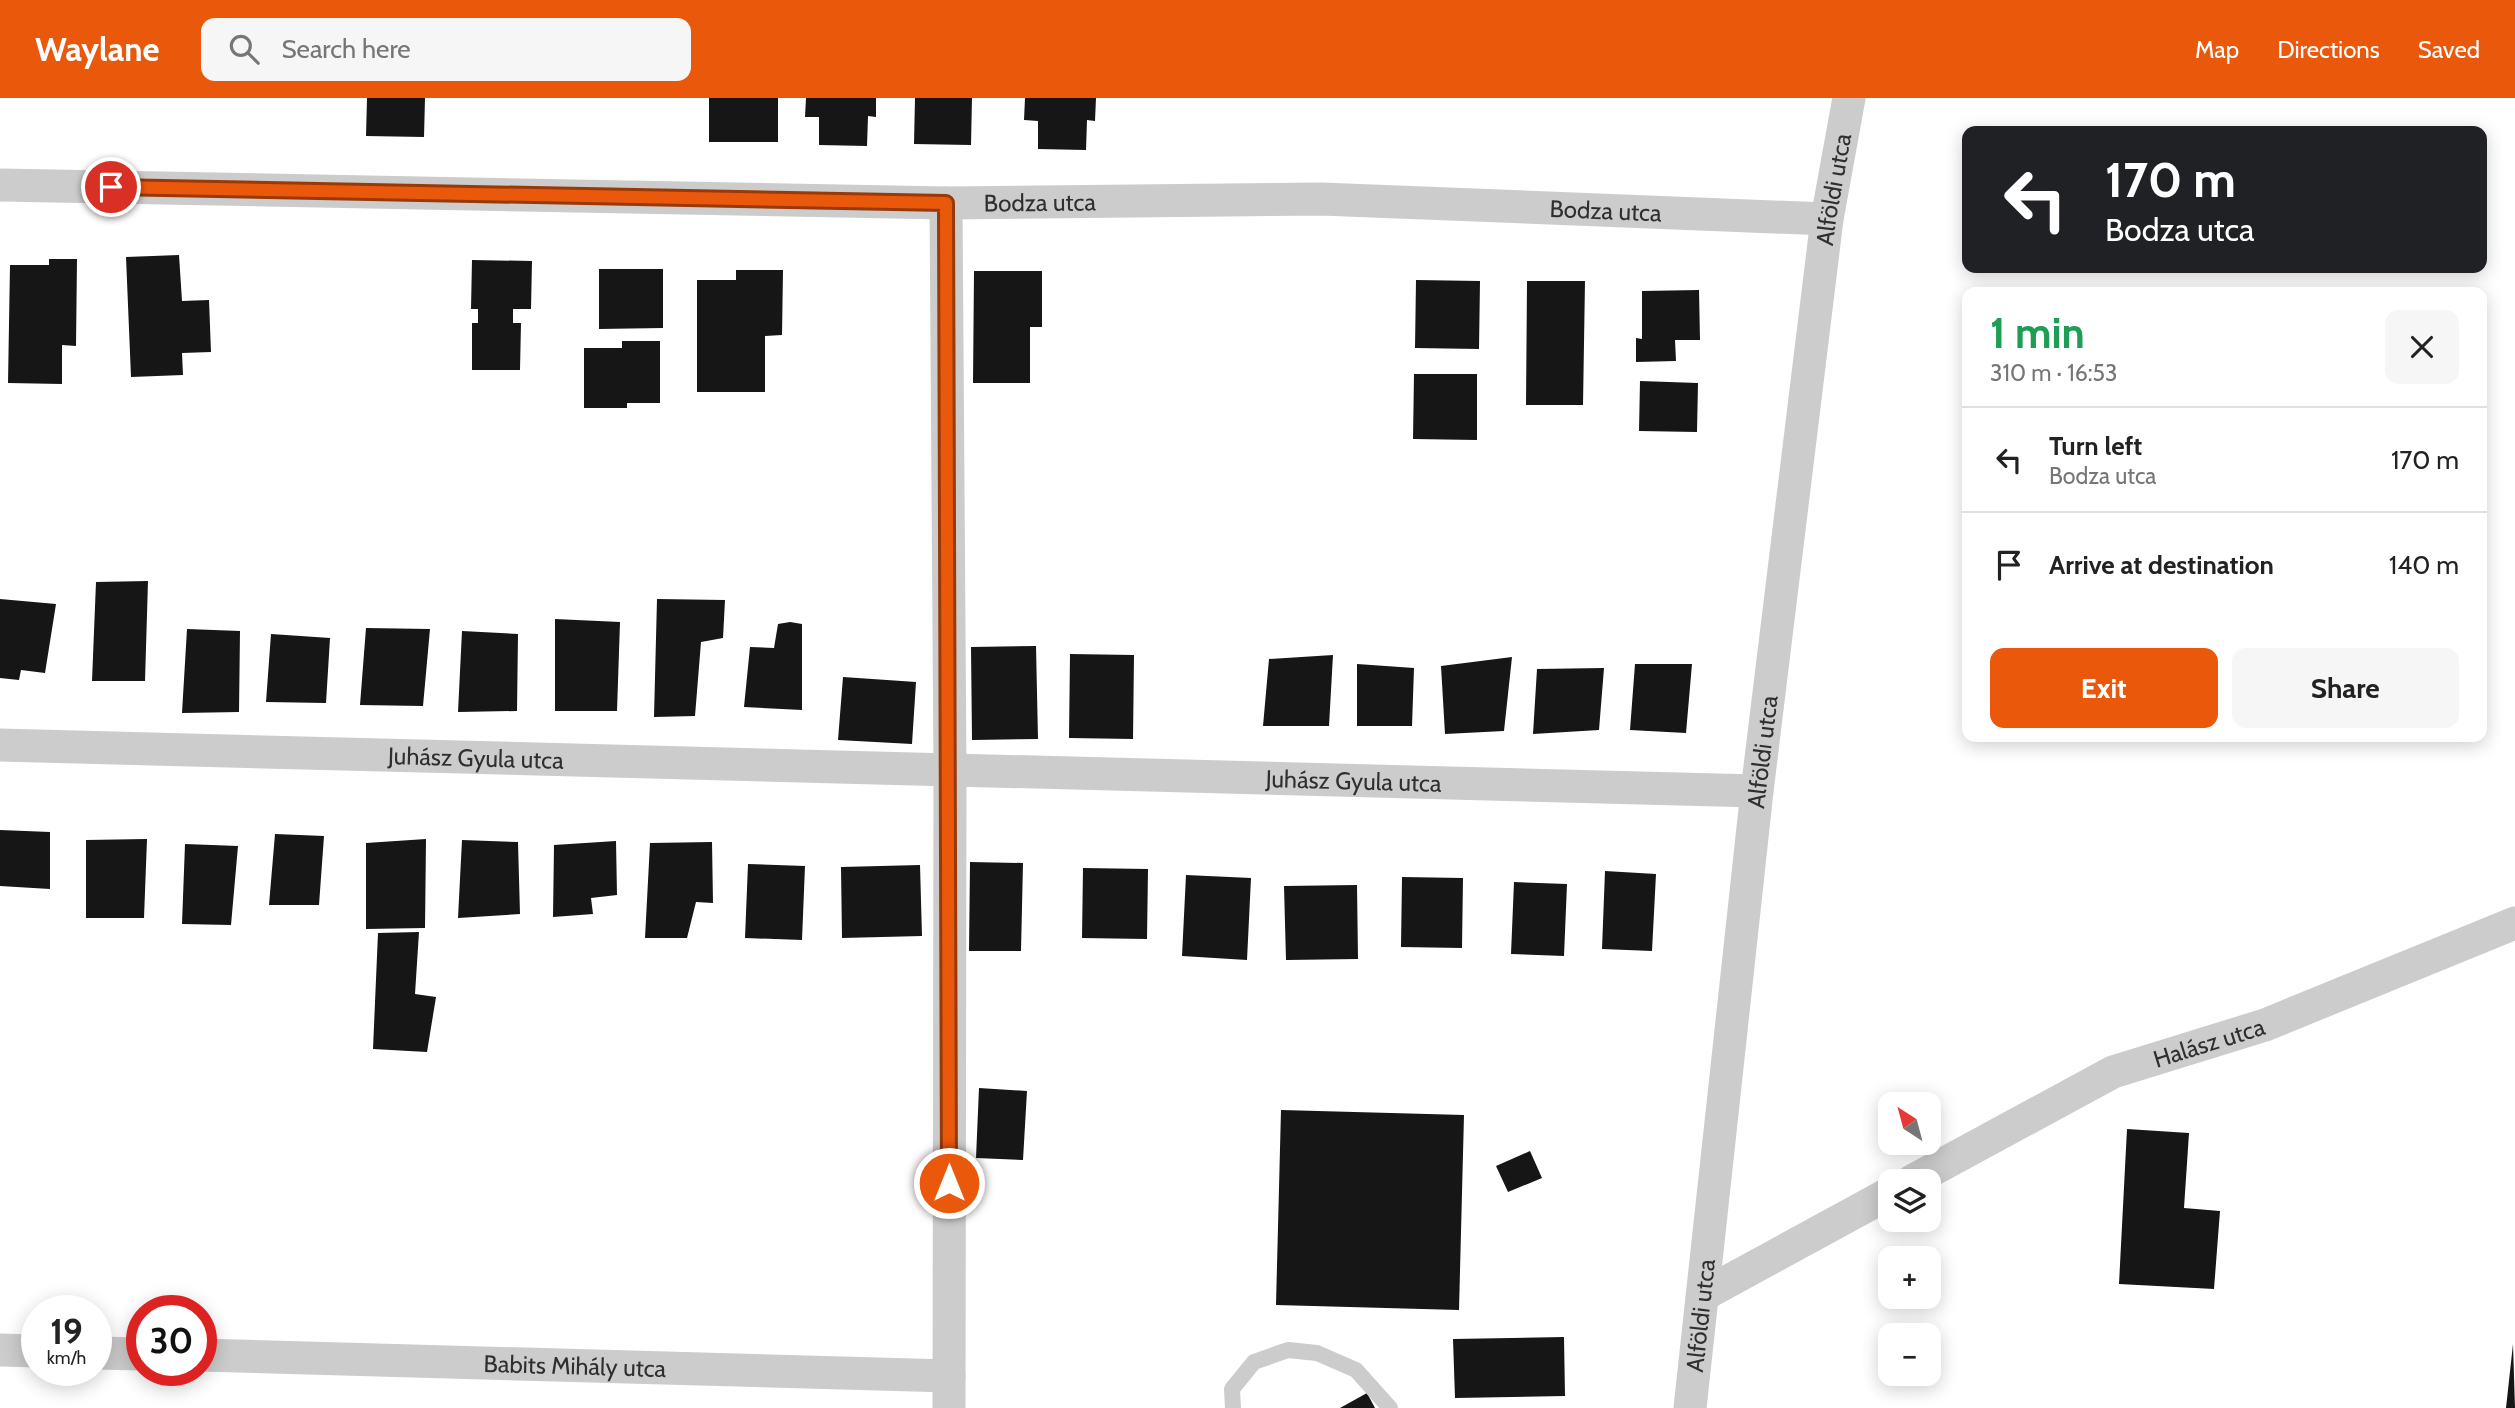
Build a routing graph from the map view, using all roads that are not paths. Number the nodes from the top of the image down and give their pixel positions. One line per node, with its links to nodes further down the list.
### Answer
1 (1849, 98): 4 (street, Alföldi utca)
2 (0, 185): 3 (street, Bodza utca)
3 (946, 203): 4 (street, Bodza utca); 6 (street)
4 (1827, 219): 7 (street, Alföldi utca)
5 (0, 745): 6 (street, Juhász Gyula utca)
6 (950, 769): 7 (street, Juhász Gyula utca); 15 (street)
7 (1757, 790): 11 (street, Alföldi utca)
8 (2515, 923): 9 (street, Halász utca)
9 (1934, 1169)
10 (1878, 1200): 11 (street)
11 (1703, 1295): 18 (street, Alföldi utca)
12 (0, 1350): 13 (street)
13 (21, 1351)
14 (217, 1356): 15 (street, Babits Mihály utca)
15 (949, 1392)
16 (1233, 1408): 17 (lane)
17 (1390, 1408)
18 (1690, 1408)

